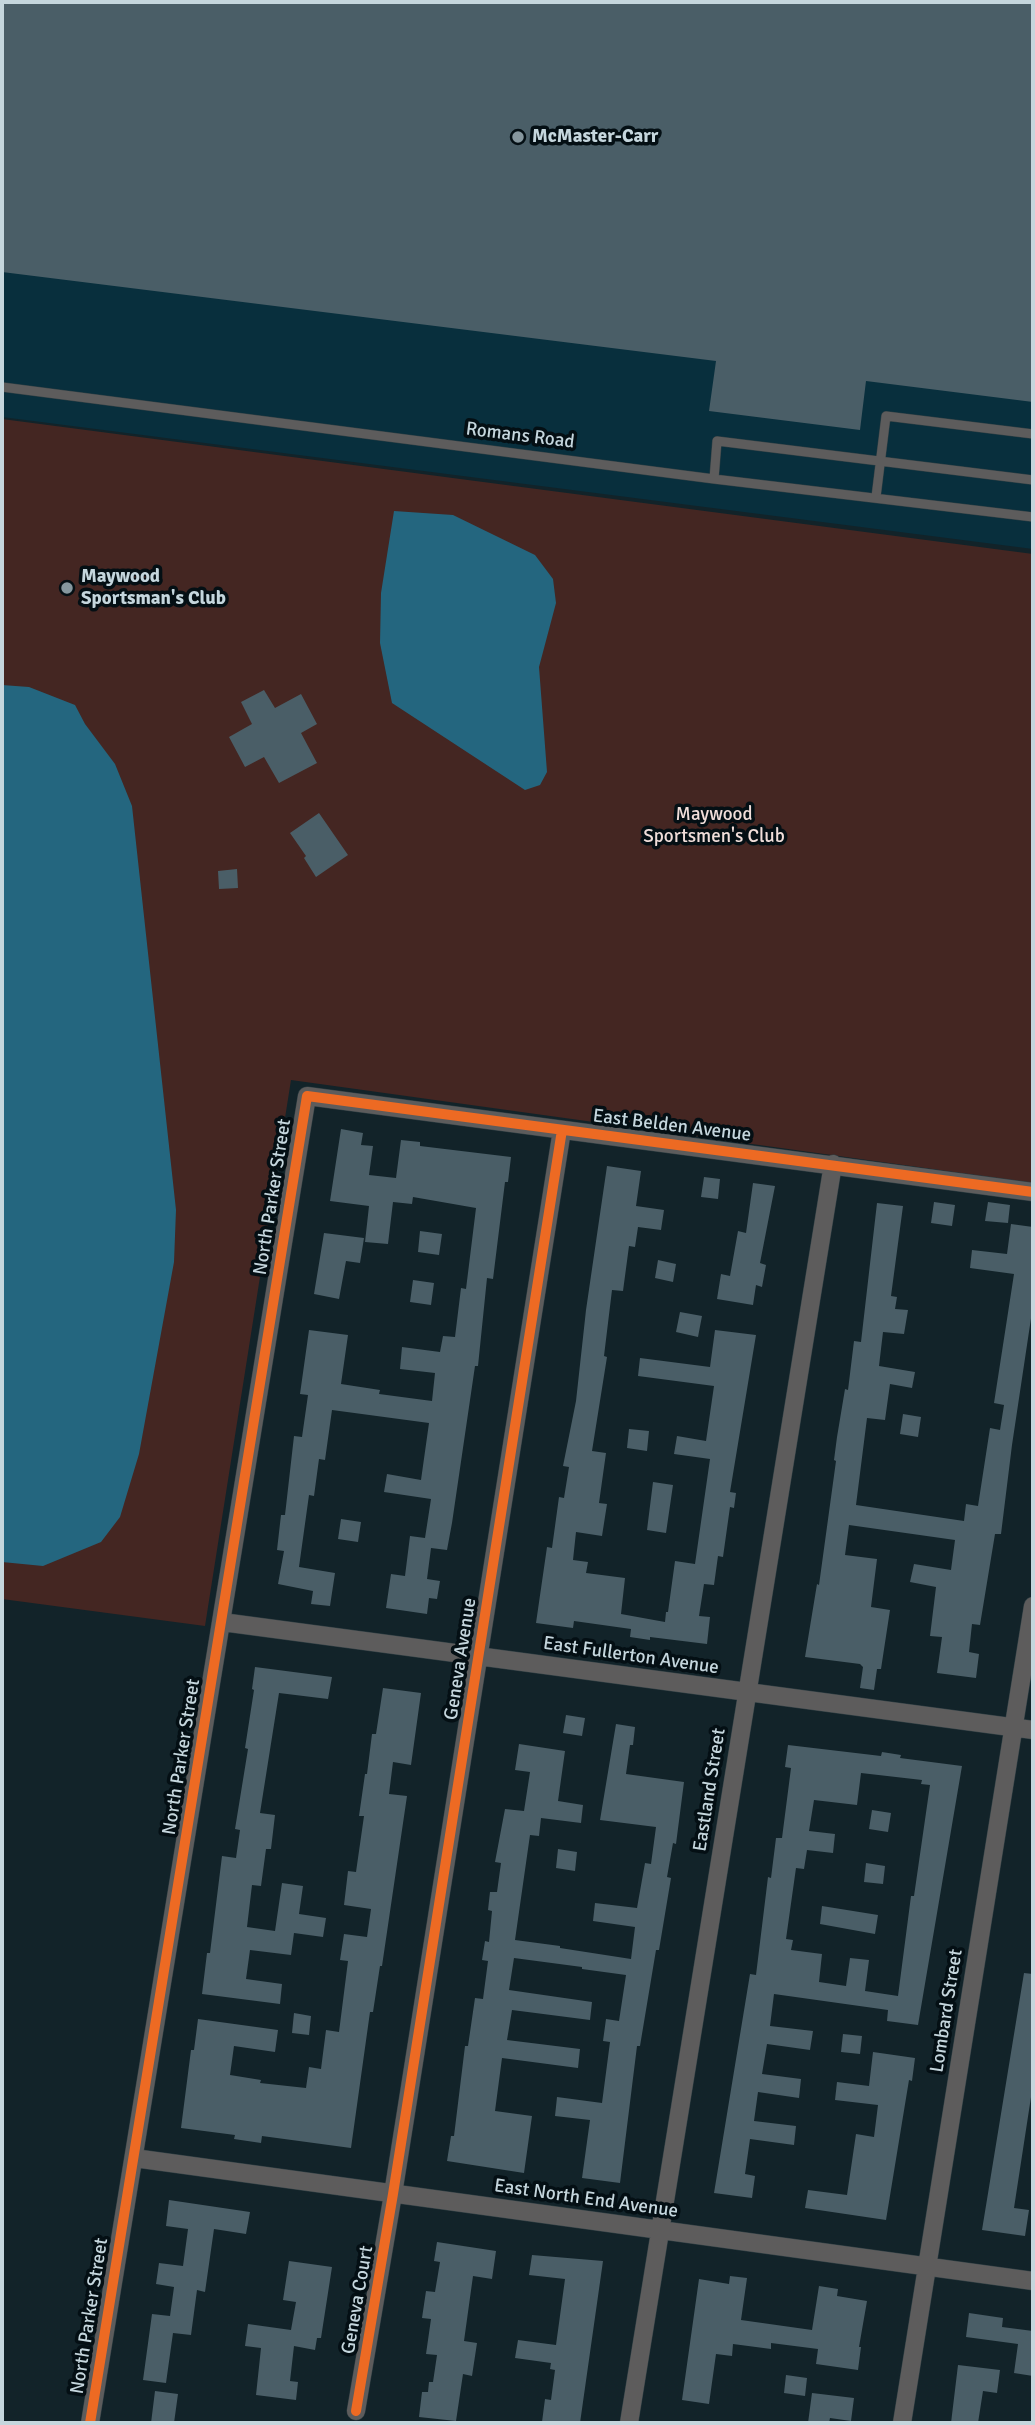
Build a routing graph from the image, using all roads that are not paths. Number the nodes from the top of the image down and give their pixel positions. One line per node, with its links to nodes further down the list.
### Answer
1 (2, 387): 4 (lane, Romans Road)
2 (1033, 434): 3 (lane)
3 (880, 461): 4 (lane); 5 (lane); 6 (lane)
4 (714, 479): 6 (lane, Romans Road)
5 (1033, 480)
6 (876, 497): 7 (lane, Romans Road)
7 (1033, 517)
8 (307, 1096): 9 (street, East Belden Avenue); 13 (street, North Parker Street)
9 (562, 1130): 10 (street, East Belden Avenue); 14 (street, Geneva Avenue)
10 (833, 1164): 11 (street, East Belden Avenue); 15 (street, Eastland Street)
11 (1033, 1192)
12 (1033, 1606): 16 (street, Lombard Street)
13 (222, 1622): 14 (street, East Fullerton Avenue); 18 (street, North Parker Street)
14 (479, 1657): 15 (street, East Fullerton Avenue); 19 (street, Geneva Avenue)
15 (747, 1692): 16 (street, East Fullerton Avenue); 20 (street, Eastland Street)
16 (1014, 1728): 17 (street, East Fullerton Avenue); 21 (street, Lombard Street)
17 (1033, 1730)
18 (134, 2158): 19 (street, East North End Avenue); 24 (street, North Parker Street)
19 (393, 2194): 20 (street, East North End Avenue); 23 (street, Geneva Court)
20 (660, 2230): 21 (street, East North End Avenue); 25 (street, Eastland Street)
21 (928, 2266): 22 (street, East North End Avenue); 26 (street, Lombard Street)
22 (1033, 2281)
23 (356, 2412)
24 (90, 2423)
25 (629, 2423)
26 (902, 2423)

